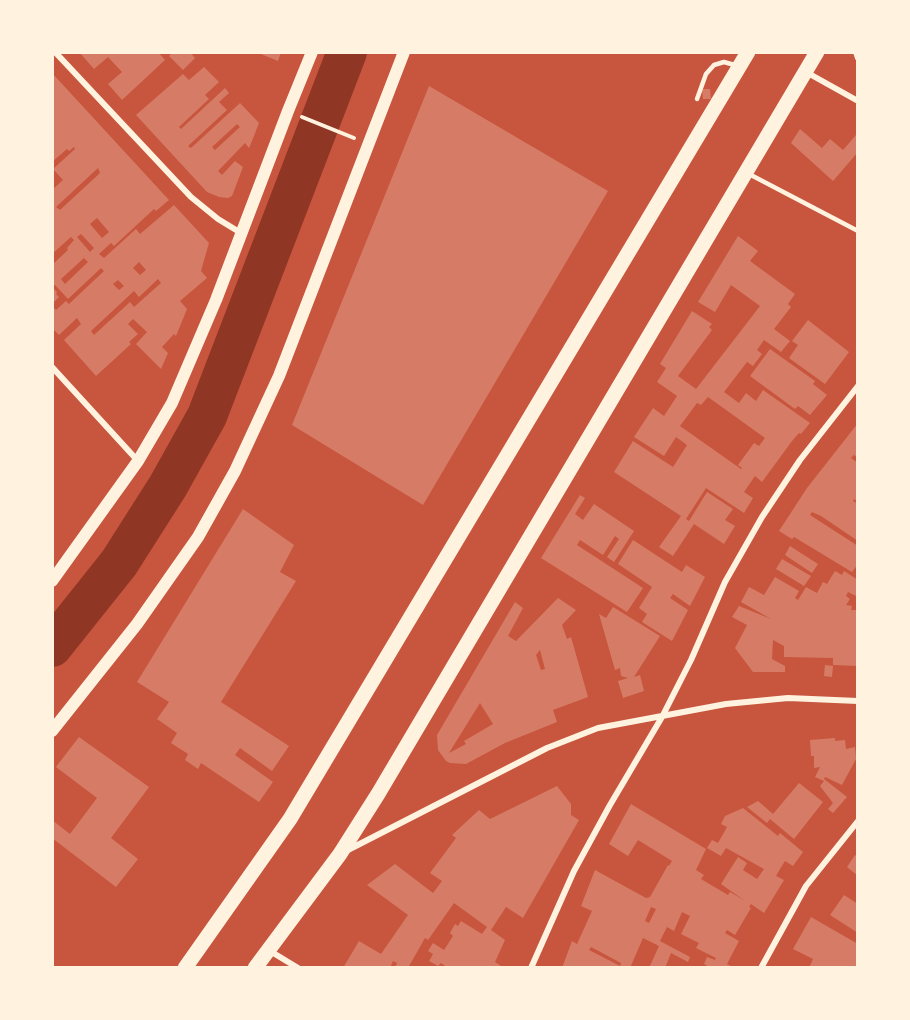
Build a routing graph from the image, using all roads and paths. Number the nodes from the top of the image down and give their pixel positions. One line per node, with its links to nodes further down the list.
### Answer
1 (55, 52): 16 (street)
2 (312, 52): 16 (main road)
3 (404, 52): 23 (main road)
4 (748, 52): 8 (main road)
5 (817, 52): 9 (main road)
6 (856, 52): 7 (street)
7 (858, 58)
8 (740, 66): 10 (lane); 27 (main road)
9 (805, 71): 11 (street); 14 (main road)
10 (697, 99)
11 (858, 101)
12 (303, 117): 13 (path)
13 (353, 138)
14 (747, 172): 15 (lane); 25 (main road)
15 (858, 231)
16 (242, 233): 19 (main road)
17 (52, 367): 19 (street)
18 (858, 386): 22 (street)
19 (138, 461): 20 (main road)
20 (52, 581)
21 (858, 702): 22 (street)
22 (662, 717): 25 (street); 30 (street)
23 (52, 731)
24 (858, 821): 31 (street)
25 (340, 854): 26 (main road)
26 (267, 949): 28 (main road); 29 (street)
27 (185, 968)
28 (255, 968)
29 (298, 968)
30 (531, 968)
31 (761, 968)

